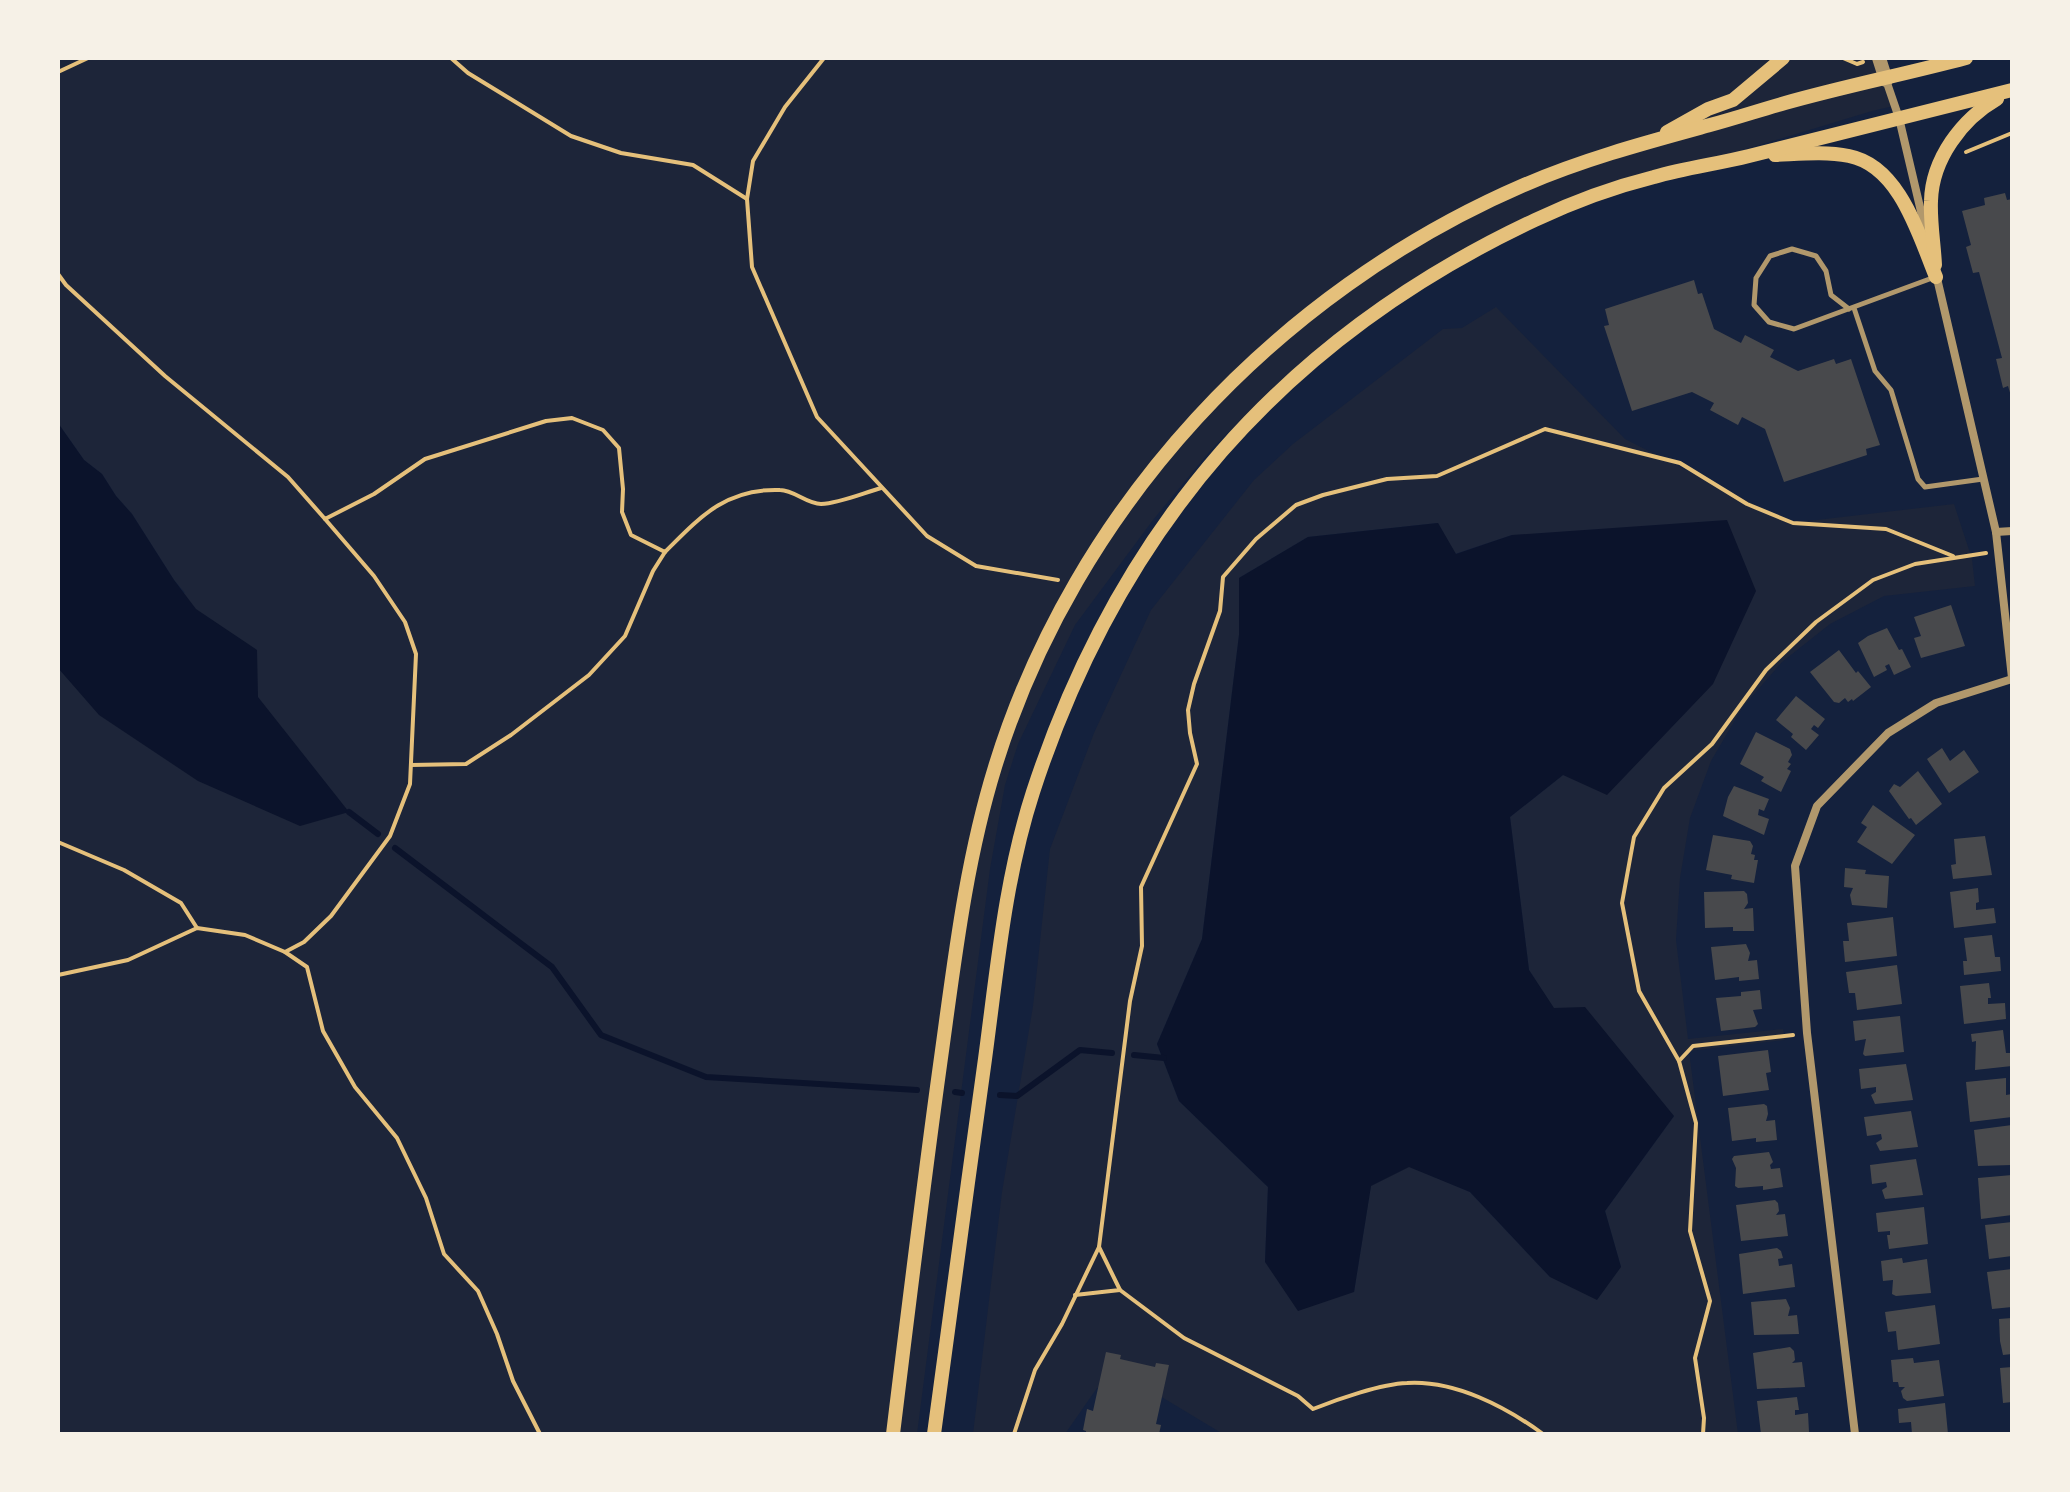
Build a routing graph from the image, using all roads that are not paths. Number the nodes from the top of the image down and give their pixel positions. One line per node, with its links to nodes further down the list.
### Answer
1 (1783, 58): 7 (main road)
2 (1879, 58): 4 (street)
3 (1966, 58): 4 (main road)
4 (1886, 80): 6 (street); 7 (main road)
5 (2012, 90): 6 (main road); 9 (main road)
6 (1899, 118): 8 (main road); 9 (street)
7 (1649, 142): 15 (main road)
8 (1747, 156): 9 (main road); 16 (main road)
9 (1936, 277): 10 (lane); 11 (street)
10 (1851, 309): 10 (lane); 11 (lane)
11 (1983, 479): 13 (street)
12 (2012, 531): 13 (street)
13 (1996, 532): 14 (street)
14 (2012, 678): 17 (street)
15 (893, 1434)
16 (934, 1434)
17 (1855, 1434)

